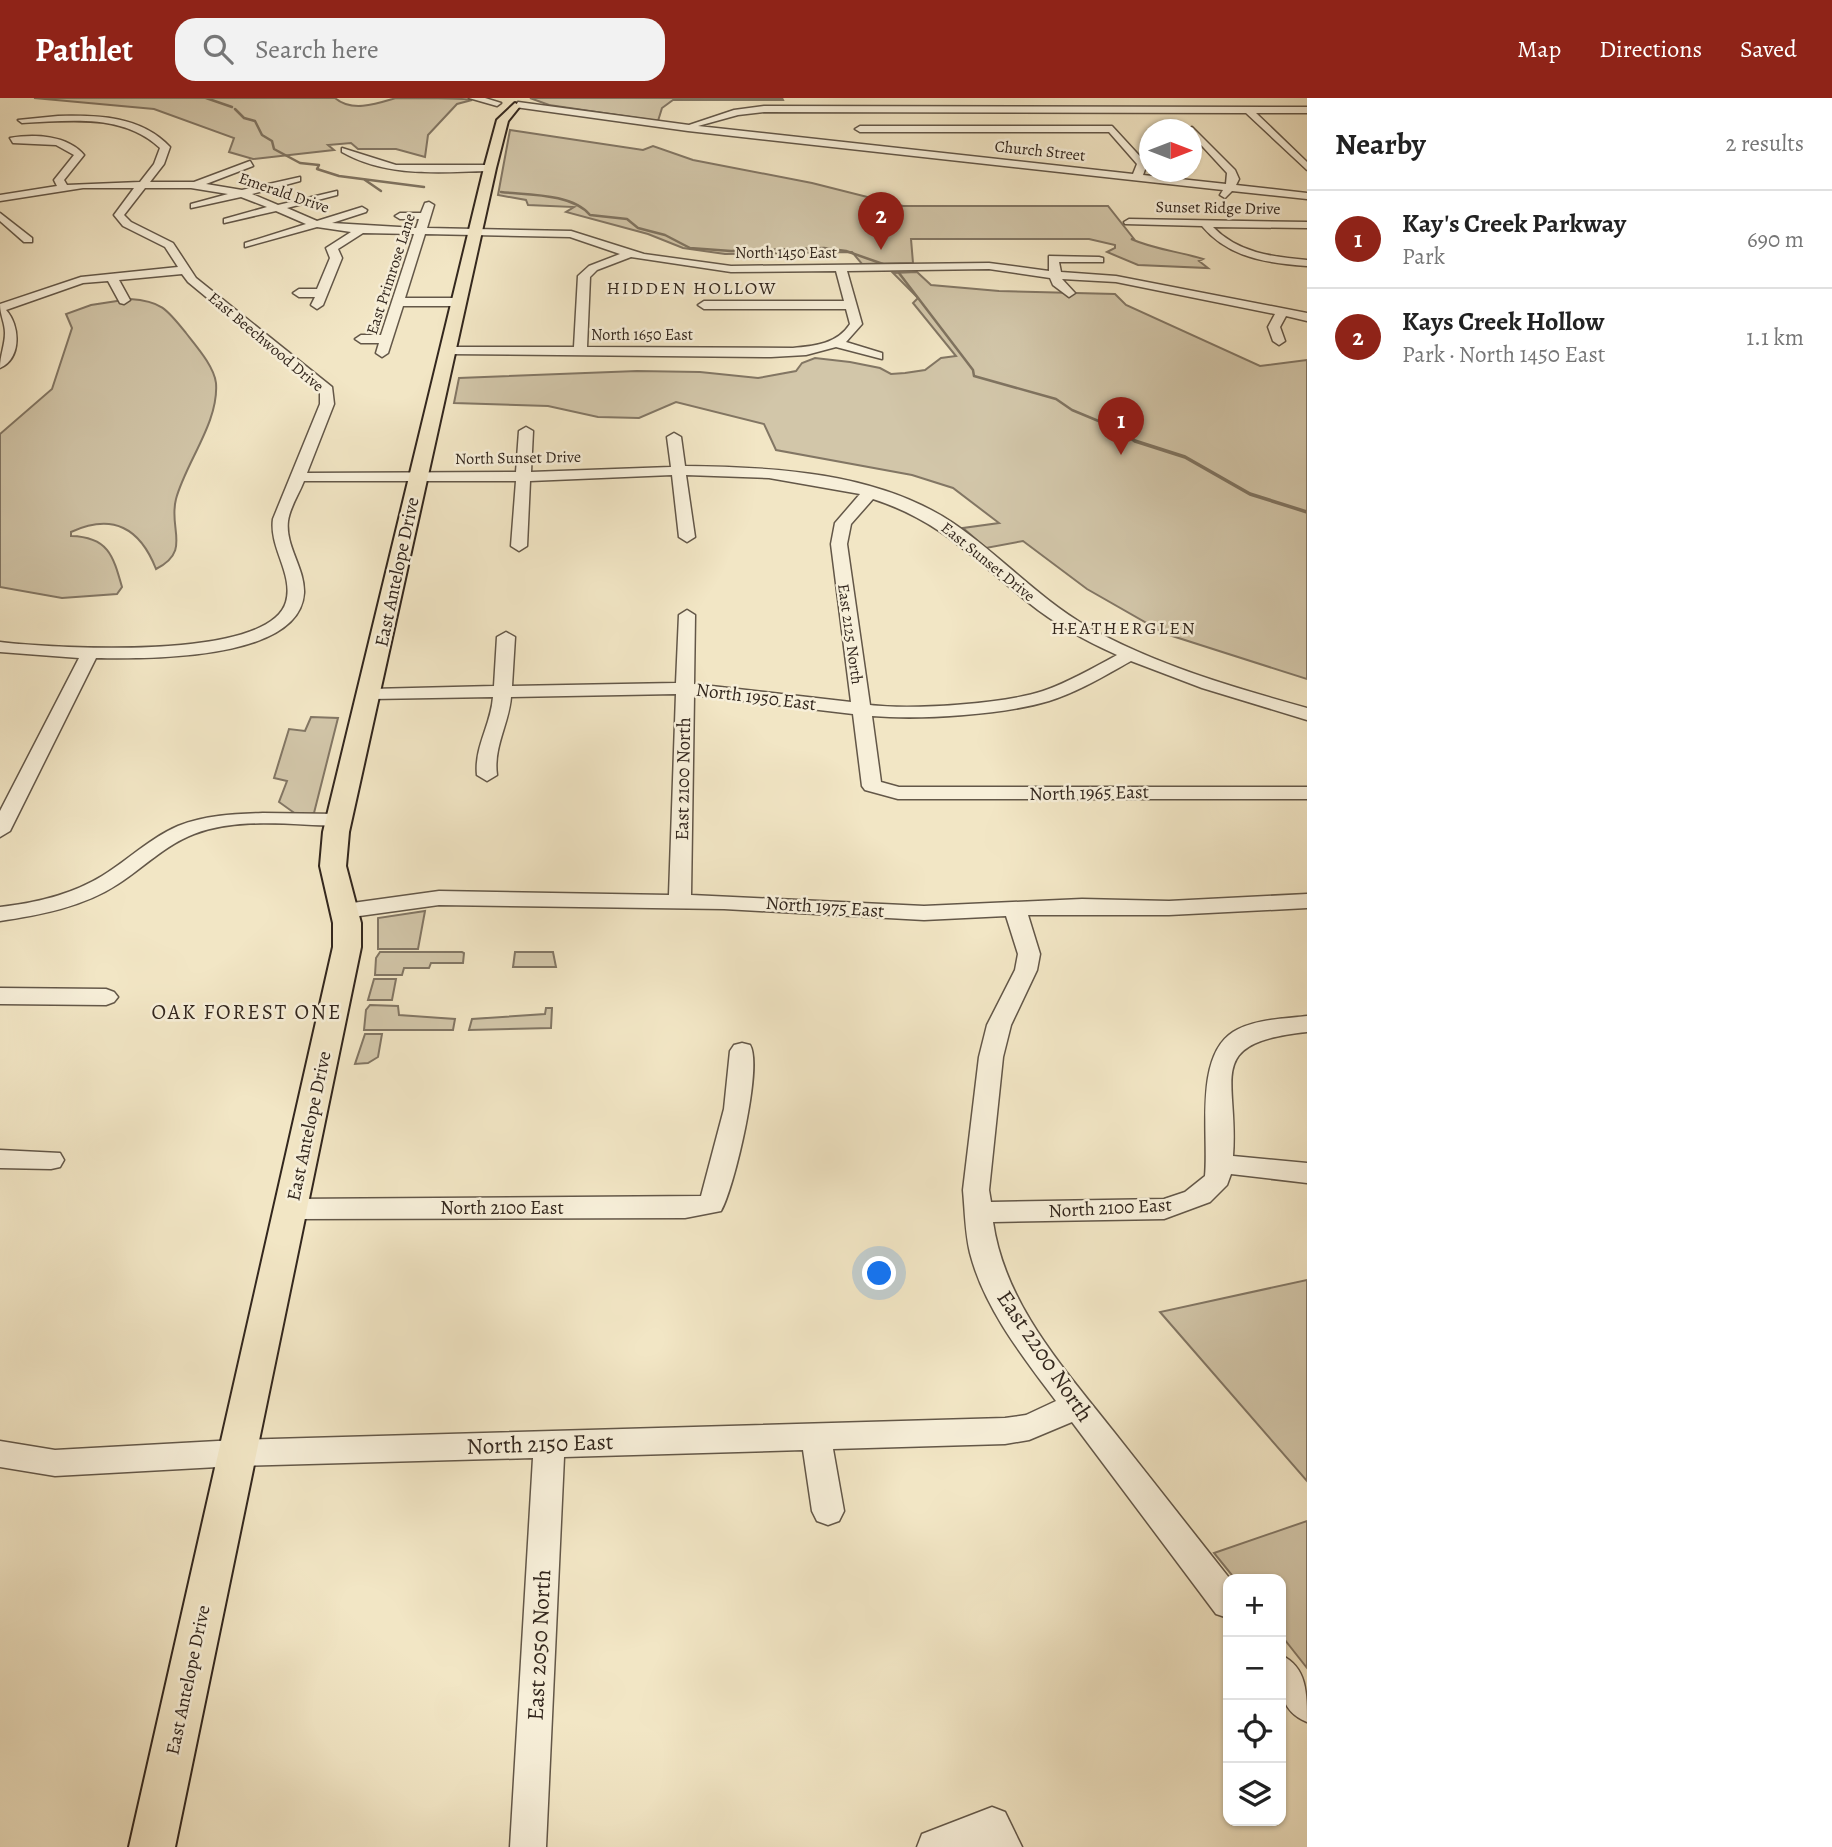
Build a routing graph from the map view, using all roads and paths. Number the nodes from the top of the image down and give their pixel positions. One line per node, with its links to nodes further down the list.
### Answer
1 (473, 98): 3 (street, Church Street)
2 (484, 98): 3 (street, Church Street)
3 (507, 104): 4 (main road); 9 (street, Church Street); 23 (main road, East Antelope Drive)
4 (536, 108): 9 (street, Church Street)
5 (1172, 109): 6 (street); 7 (street); 10 (street)
6 (1247, 109): 8 (street); 18 (street)
7 (841, 110): 11 (street); 12 (street)
8 (1307, 110)
9 (564, 111): 12 (street, Church Street)
10 (1181, 119)
11 (854, 124): 16 (street); 25 (street)
12 (688, 128): 14 (street, Church Street)
13 (781, 131): 14 (street)
14 (770, 137): 16 (street, Church Street)
15 (1202, 141): 30 (street)
16 (863, 147): 24 (street, Church Street)
17 (345, 150): 23 (street)
18 (1290, 151): 19 (street); 22 (street)
19 (1307, 151)
20 (1051, 155): 24 (street)
21 (250, 164): 28 (street)
22 (1307, 167)
23 (489, 168): 47 (main road, East Antelope Drive)
24 (1049, 168): 25 (street, Church Street)
25 (1137, 177): 30 (street, Church Street)
26 (296, 179): 32 (street)
27 (142, 183): 28 (street, Emerald Drive); 29 (street, Emerald Drive); 29 (street); 54 (street, East Beechwood Drive)
28 (194, 185): 32 (street, Emerald Drive)
29 (63, 187): 34 (street, Emerald Drive)
30 (1228, 191): 33 (street, Church Street)
31 (333, 192): 36 (street)
32 (240, 193): 35 (street); 36 (street, Emerald Drive)
33 (1307, 197)
34 (0, 198)
35 (195, 205)
36 (275, 208): 40 (street); 42 (street, Emerald Drive)
37 (362, 210): 42 (street)
38 (0, 216): 48 (street)
39 (400, 216): 46 (street, East Primrose Lane)
40 (228, 221)
41 (1129, 222): 43 (street, Sunset Ridge Drive)
42 (316, 224): 45 (street, Emerald Drive); 49 (street)
43 (1206, 225): 44 (street, Sunset Ridge Drive); 52 (street)
44 (1307, 225)
45 (361, 230): 46 (street, Emerald Drive); 59 (street)
46 (419, 233): 47 (street, Emerald Drive); 63 (street, East Primrose Lane)
47 (475, 233): 50 (street, North 1450 East); 64 (main road, East Antelope Drive)
48 (28, 240)
49 (249, 245)
50 (629, 254): 53 (street, North 1450 East); 76 (street)
51 (1099, 260): 55 (street)
52 (1307, 263)
53 (841, 269): 55 (street, North 1450 East); 66 (street)
54 (186, 270): 56 (street); 85 (street, East Beechwood Drive)
55 (1055, 275): 60 (street); 61 (street, North 1450 East)
56 (111, 276): 62 (street); 68 (street)
57 (1226, 290): 61 (street)
58 (299, 293): 59 (street)
59 (322, 293): 67 (street)
60 (1069, 293)
61 (1208, 299): 69 (street, North 1450 East)
62 (124, 300)
63 (399, 302): 64 (street); 72 (street, East Primrose Lane)
64 (459, 302): 75 (main road, East Antelope Drive)
65 (704, 305): 66 (street)
66 (852, 305): 74 (street)
67 (317, 306)
68 (0, 309): 79 (street)
69 (1281, 314): 70 (street, North 1450 East); 73 (street)
70 (1307, 317)
71 (361, 339): 72 (street)
72 (386, 339): 77 (street, East Primrose Lane)
73 (1279, 341)
74 (835, 342): 76 (street, North 1650 East); 78 (street)
75 (448, 351): 76 (street, North 1650 East); 86 (main road, East Antelope Drive)
76 (580, 352)
77 (382, 353)
78 (877, 356)
79 (1, 359)
80 (526, 431): 84 (street)
81 (674, 437): 82 (street)
82 (677, 468): 83 (street, North Sunset Drive); 84 (street, North Sunset Drive); 88 (street)
83 (737, 471): 87 (street, East Sunset Drive)
84 (521, 476): 86 (street, North Sunset Drive); 89 (street)
85 (298, 477): 86 (street, North Sunset Drive); 93 (street, East Beechwood Drive)
86 (419, 477): 97 (main road, East Antelope Drive)
87 (870, 493): 94 (street, East Sunset Drive); 98 (street, East 2125 North)
88 (687, 537)
89 (519, 546)
90 (687, 615): 95 (street, East 2100 North)
91 (506, 637): 96 (street)
92 (0, 647): 93 (street, East Beechwood Drive)
93 (91, 652): 104 (street)
94 (1130, 654): 98 (street, North 1950 East); 99 (street, East Sunset Drive)
95 (685, 689): 96 (street, North 1950 East); 98 (street, North 1950 East); 105 (street, East 2100 North)
96 (502, 692): 97 (street, North 1950 East); 100 (street)
97 (371, 694): 103 (main road, East Antelope Drive)
98 (860, 709): 101 (street, East 2125 North)
99 (1307, 714)
100 (487, 775)
101 (872, 786): 102 (street, North 1965 East)
102 (1307, 793)
103 (339, 820): 108 (main road, East Antelope Drive); 109 (street)
104 (0, 831)
105 (680, 901): 107 (street, North 1975 East); 108 (street, North 1975 East)
106 (1307, 901): 107 (street, North 1975 East)
107 (1015, 909): 119 (street, East 2200 North)
108 (345, 911): 118 (main road, East Antelope Drive)
109 (0, 914)
110 (0, 996): 111 (street)
111 (106, 997)
112 (1305, 1024): 114 (street)
113 (741, 1051): 118 (street, North 2100 East)
114 (1220, 1155): 117 (street); 119 (street, North 2100 East)
115 (0, 1159): 116 (street)
116 (51, 1160)
117 (1307, 1173)
118 (291, 1209): 123 (main road, East Antelope Drive)
119 (977, 1212): 120 (street, East 2200 North)
120 (1076, 1406): 121 (street, North 2150 East); 126 (street, East 2200 North)
121 (816, 1436): 122 (street, North 2150 East); 125 (street)
122 (549, 1444): 123 (street, North 2150 East); 130 (street, East 2050 North)
123 (236, 1453): 124 (street, North 2150 East); 129 (main road, East Antelope Drive)
124 (0, 1454)
125 (828, 1511)
126 (1223, 1597)
127 (1286, 1678): 128 (street)
128 (1307, 1705)
129 (152, 1847)
130 (528, 1847)
131 (935, 1847): 132 (street)
132 (1004, 1847)

